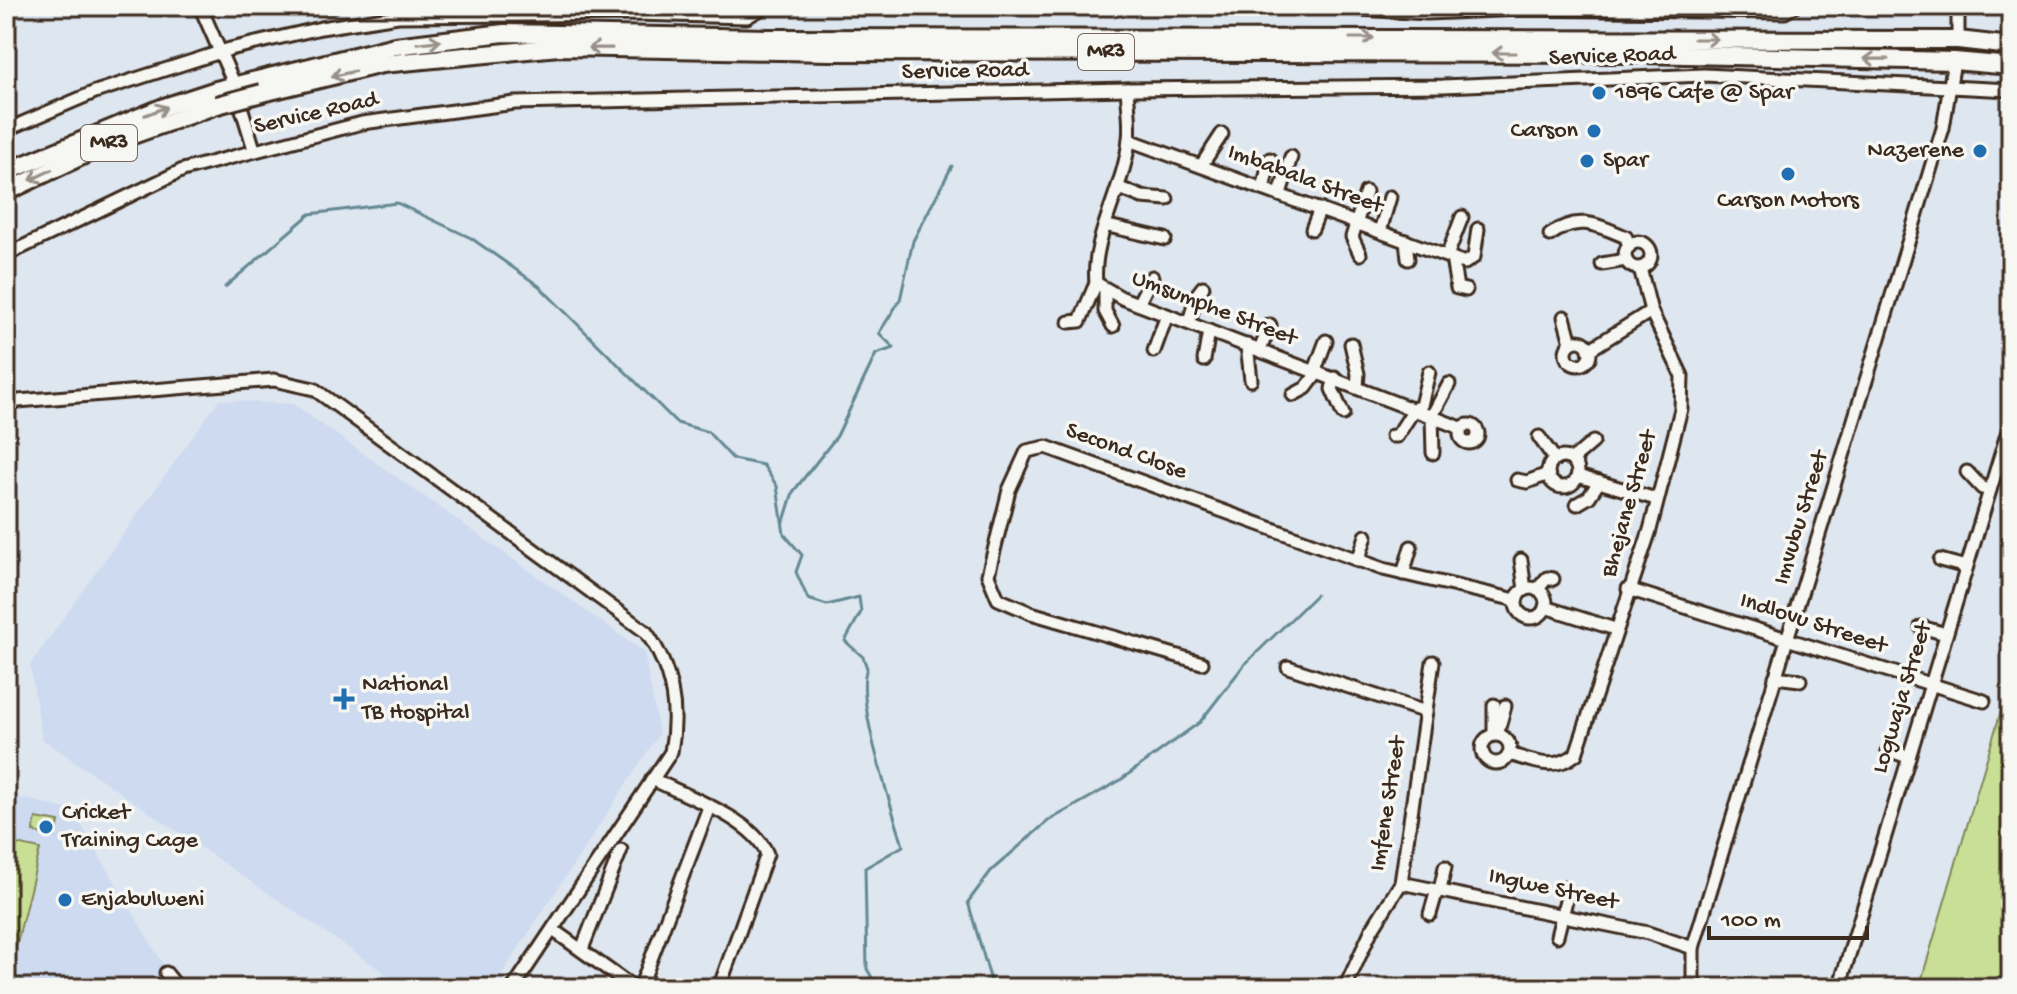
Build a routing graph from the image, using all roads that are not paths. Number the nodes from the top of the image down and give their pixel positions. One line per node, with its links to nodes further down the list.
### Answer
1 (200, 6): 12 (street)
2 (275, 6): 3 (street)
3 (334, 6)
4 (766, 6): 9 (street)
5 (1311, 6): 8 (street)
6 (1795, 6): 8 (street)
7 (1958, 6): 10 (street)
8 (1621, 8)
9 (454, 9): 12 (street)
10 (1958, 40): 11 (highway, MR3); 27 (highway, MR3, one-way to 10)
11 (2011, 46)
12 (223, 52): 15 (street); 20 (street)
13 (1954, 61): 14 (highway, MR3); 16 (street, Imvubu Street); 29 (highway, MR3, one-way to 29, bridge)
14 (2011, 66)
15 (232, 79)
16 (1951, 87): 17 (street, Service Road); 18 (street); 116 (street, Imvubu Street)
17 (1127, 89): 22 (street, Umsumphe Street); 23 (street, Service Road)
18 (2011, 90)
19 (237, 92): 23 (street)
20 (6, 130)
21 (1222, 134): 26 (street)
22 (1129, 140): 26 (street, Imbabala Street); 31 (street, Umsumphe Street)
23 (254, 149): 47 (street, Service Road)
24 (1291, 157): 32 (street)
25 (1270, 159): 28 (street)
26 (1201, 166): 28 (street, Imbabala Street)
27 (6, 172)
28 (1263, 189): 32 (street, Imbabala Street)
29 (6, 192)
30 (1366, 192): 37 (street)
31 (1116, 193): 34 (street); 38 (street, Umsumphe Street)
32 (1280, 194): 35 (street, Imbabala Street)
33 (1390, 197): 41 (street)
34 (1167, 199)
35 (1320, 209): 37 (street, Imbabala Street); 39 (street)
36 (1462, 217): 48 (street)
37 (1355, 224): 41 (street, Imbabala Street); 46 (street)
38 (1108, 226): 43 (street); 54 (street, Umsumphe Street)
39 (1312, 229)
40 (1478, 229): 48 (street, Imbabala Street)
41 (1380, 231): 44 (street, Imbabala Street)
42 (1550, 235): 45 (street)
43 (1165, 239)
44 (1406, 241): 48 (street, Imbabala Street); 49 (street)
45 (1629, 247): 50 (street); 52 (street)
46 (1360, 254)
47 (6, 255)
48 (1450, 257): 56 (street)
49 (1408, 259)
50 (1626, 260): 51 (street); 52 (street)
51 (1602, 264)
52 (1640, 268): 58 (street, Bhejane Street)
53 (1152, 277): 57 (street)
54 (1101, 287): 57 (street, Umsumphe Street); 61 (street); 64 (street)
55 (1203, 287): 62 (street)
56 (1466, 290)
57 (1138, 304): 59 (street, Umsumphe Street)
58 (1651, 311): 71 (street); 99 (street, Bhejane Street)
59 (1167, 315): 62 (street, Umsumphe Street); 72 (street)
60 (1564, 317): 67 (street)
61 (1069, 322)
62 (1189, 323): 65 (street, Umsumphe Street)
63 (1270, 325): 70 (street)
64 (1113, 326)
65 (1209, 331): 69 (street, Umsumphe Street); 73 (street)
66 (1326, 341): 74 (street)
67 (1571, 343): 71 (street); 71 (street)
68 (1351, 344): 79 (street)
69 (1247, 345): 70 (street, Umsumphe Street); 77 (street)
70 (1260, 350): 74 (street, Umsumphe Street)
71 (1589, 350)
72 (1154, 351)
73 (1204, 360)
74 (1316, 371): 76 (street, Umsumphe Street); 80 (street)
75 (1429, 372): 82 (street)
76 (1335, 378): 79 (street, Umsumphe Street); 83 (street)
77 (1251, 380)
78 (1449, 384): 84 (street)
79 (1357, 386): 82 (street, Umsumphe Street)
80 (1293, 395)
81 (6, 402): 130 (street)
82 (1417, 409): 84 (street, Umsumphe Street); 87 (street)
83 (1343, 414)
84 (1432, 416): 86 (street, Umsumphe Street); 90 (street)
85 (2011, 421): 98 (street, Logwaja Street)
86 (1461, 428)
87 (1392, 436)
88 (1539, 437): 91 (street)
89 (1593, 442): 92 (street)
90 (1433, 453)
91 (1555, 459): 92 (street); 94 (street)
92 (1572, 460): 95 (street)
93 (1967, 472): 98 (street)
94 (1548, 474): 95 (street); 96 (street)
95 (1578, 476): 97 (street)
96 (1517, 480)
97 (1599, 482): 99 (street); 100 (street)
98 (1990, 490): 106 (street, Logwaja Street)
99 (1656, 499): 109 (street, Bhejane Street)
100 (1577, 504)
101 (1366, 536): 105 (street)
102 (1411, 547): 107 (street)
103 (1521, 560): 110 (street)
104 (1940, 560): 106 (street)
105 (1358, 561): 107 (street, Second Close); 118 (street, Second Close)
106 (1966, 567): 115 (street, Logwaja Street)
107 (1403, 574): 111 (street, Second Close)
108 (1553, 579): 110 (street)
109 (1628, 589): 114 (street, Bhejane Street); 116 (street, Indlovu Streeet)
110 (1531, 590): 111 (street); 112 (street)
111 (1516, 600): 112 (street)
112 (1545, 607): 114 (street)
113 (1921, 627): 115 (street)
114 (1615, 629): 128 (street, Bhejane Street)
115 (1946, 634): 122 (street, Logwaja Street)
116 (1787, 638): 120 (street, Imvubu Street); 122 (street, Indlovu Streeet)
117 (1433, 662): 125 (street, Imfene Street)
118 (1202, 663)
119 (1288, 667): 125 (street)
120 (1775, 677): 121 (street); 141 (street, Imvubu Street)
121 (1800, 680)
122 (1930, 684): 123 (street, Indlovu Streeet); 129 (street, Logwaja Street)
123 (1984, 701)
124 (1500, 705): 126 (street)
125 (1426, 712): 134 (street, Imfene Street)
126 (1497, 736): 128 (street); 128 (street)
127 (1888, 750): 129 (street)
128 (1509, 754)
129 (1908, 757): 150 (street, Logwaja Street)
130 (652, 779): 131 (street); 139 (street)
131 (709, 807): 146 (street); 147 (street)
132 (621, 850): 142 (street)
133 (1445, 867): 136 (street)
134 (1401, 883): 136 (street, Ingwe Street); 148 (street, Imfene Street)
135 (1563, 888): 138 (street)
136 (1438, 890): 137 (street); 138 (street, Ingwe Street)
137 (1430, 914)
138 (1562, 915): 140 (street); 141 (street, Ingwe Street)
139 (553, 930): 142 (street); 145 (street)
140 (1557, 936)
141 (1693, 948): 149 (street, Imvubu Street)
142 (582, 949): 146 (street)
143 (166, 973): 144 (street)
144 (178, 988)
145 (513, 988)
146 (637, 988)
147 (719, 988)
148 (1345, 988)
149 (1693, 988)
150 (1839, 988)

